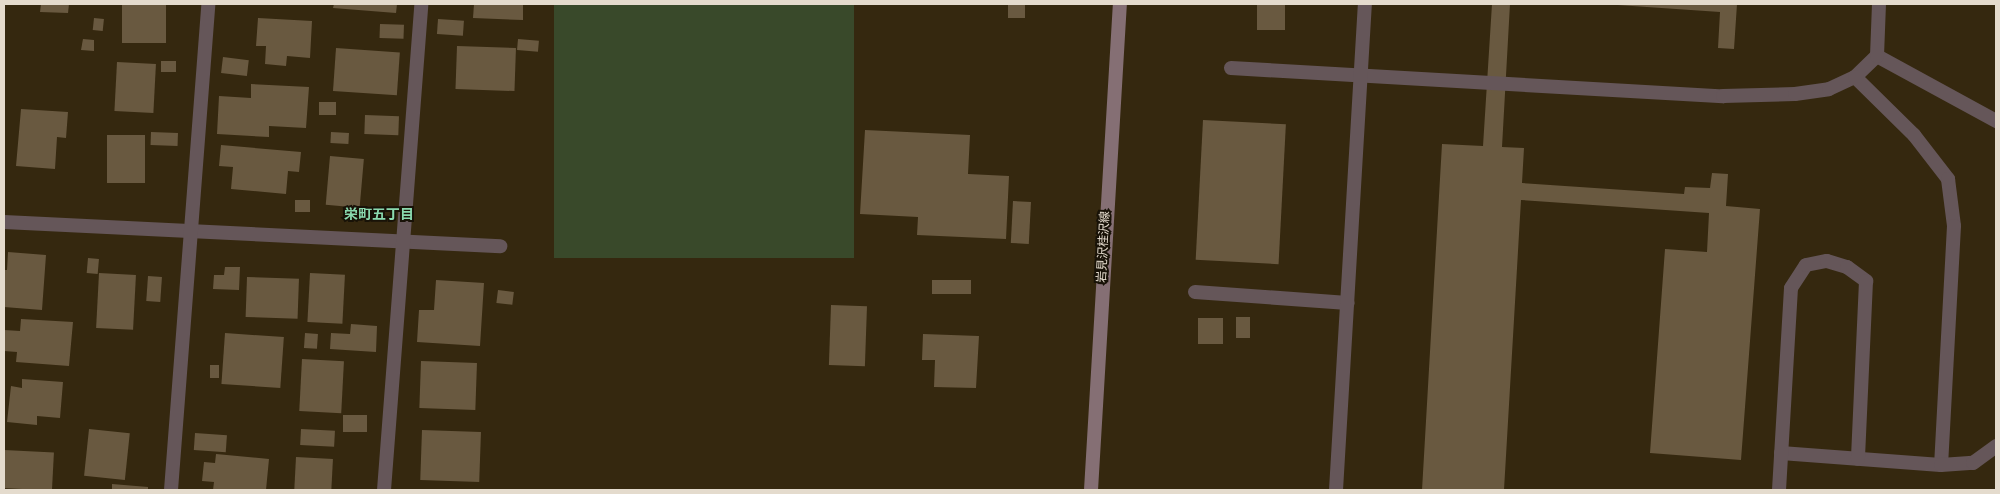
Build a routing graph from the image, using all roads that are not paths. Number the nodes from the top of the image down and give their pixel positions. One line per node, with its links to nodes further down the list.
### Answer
1 (208, 4): 12 (street)
2 (421, 4): 13 (street)
3 (1120, 4): 23 (main road, 岩見沢桂沢線)
4 (1366, 4): 8 (street)
5 (1879, 4): 6 (street)
6 (1877, 56): 9 (street); 10 (street)
7 (1231, 68): 8 (street)
8 (1362, 77): 9 (street); 16 (street)
9 (1855, 77): 20 (street)
10 (1996, 121)
11 (4, 222): 12 (street)
12 (192, 230): 13 (street); 21 (street)
13 (402, 242): 14 (street); 22 (street)
14 (500, 246)
15 (1195, 292): 16 (street)
16 (1348, 303): 24 (street)
17 (1996, 446): 20 (street)
18 (1781, 454): 19 (street); 19 (street); 25 (street)
19 (1858, 459): 20 (street)
20 (1941, 464)
21 (171, 490)
22 (384, 490)
23 (1090, 490)
24 (1336, 490)
25 (1779, 490)

